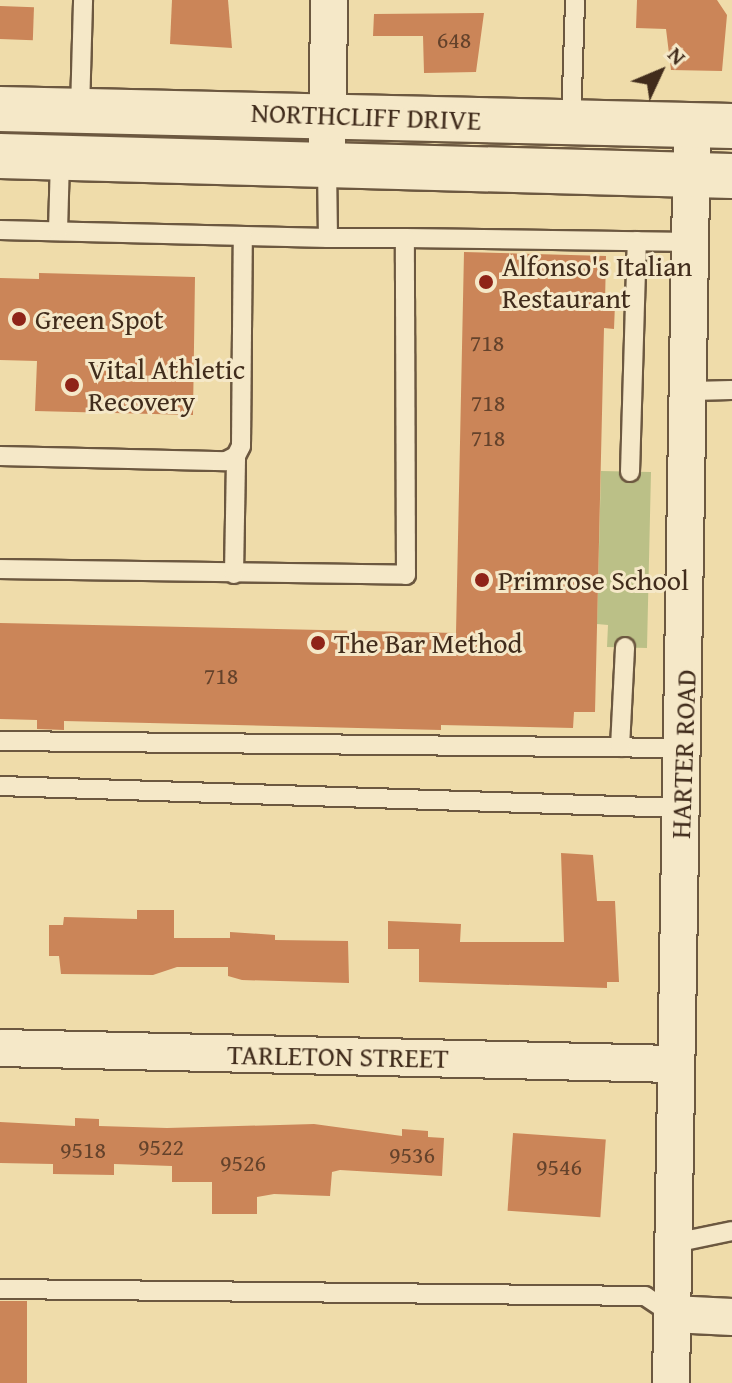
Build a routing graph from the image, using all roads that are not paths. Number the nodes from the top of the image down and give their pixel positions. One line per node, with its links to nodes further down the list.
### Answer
1 (83, 0): 5 (lane)
2 (329, 0): 6 (street)
3 (575, 0): 7 (lane)
4 (0, 109): 5 (street, NORTHCLIFF DRIVE)
5 (80, 110): 6 (street, NORTHCLIFF DRIVE)
6 (327, 114): 7 (street, NORTHCLIFF DRIVE); 11 (street)
7 (571, 123): 8 (street, NORTHCLIFF DRIVE)
8 (712, 126): 12 (street, HARTER ROAD)
9 (0, 156): 10 (street, NORTHCLIFF DRIVE)
10 (60, 158): 11 (street, NORTHCLIFF DRIVE); 14 (lane)
11 (327, 168): 12 (street, NORTHCLIFF DRIVE); 16 (lane)
12 (712, 176): 19 (street, HARTER ROAD)
13 (0, 230): 14 (lane)
14 (58, 231): 15 (lane)
15 (243, 236): 16 (lane); 23 (lane)
16 (328, 238): 17 (lane)
17 (405, 238): 18 (lane); 26 (lane)
18 (637, 241): 19 (lane); 24 (lane)
19 (692, 242): 21 (street, HARTER ROAD)
20 (732, 390): 21 (lane)
21 (692, 391): 30 (street, HARTER ROAD)
22 (0, 456): 23 (lane)
23 (236, 456): 26 (lane)
24 (630, 472)
25 (0, 569): 26 (lane)
26 (234, 574)
27 (625, 647): 29 (lane)
28 (0, 741): 29 (lane)
29 (620, 747): 30 (lane)
30 (685, 748): 32 (street, HARTER ROAD)
31 (0, 786): 32 (lane)
32 (681, 808): 34 (street, HARTER ROAD)
33 (0, 1048): 34 (street, TARLETON STREET)
34 (676, 1064): 36 (street, HARTER ROAD)
35 (732, 1231): 36 (lane)
36 (674, 1243): 38 (street, HARTER ROAD)
37 (0, 1289): 38 (lane)
38 (672, 1314): 39 (street); 40 (street, HARTER ROAD)
39 (732, 1317)
40 (671, 1383)

